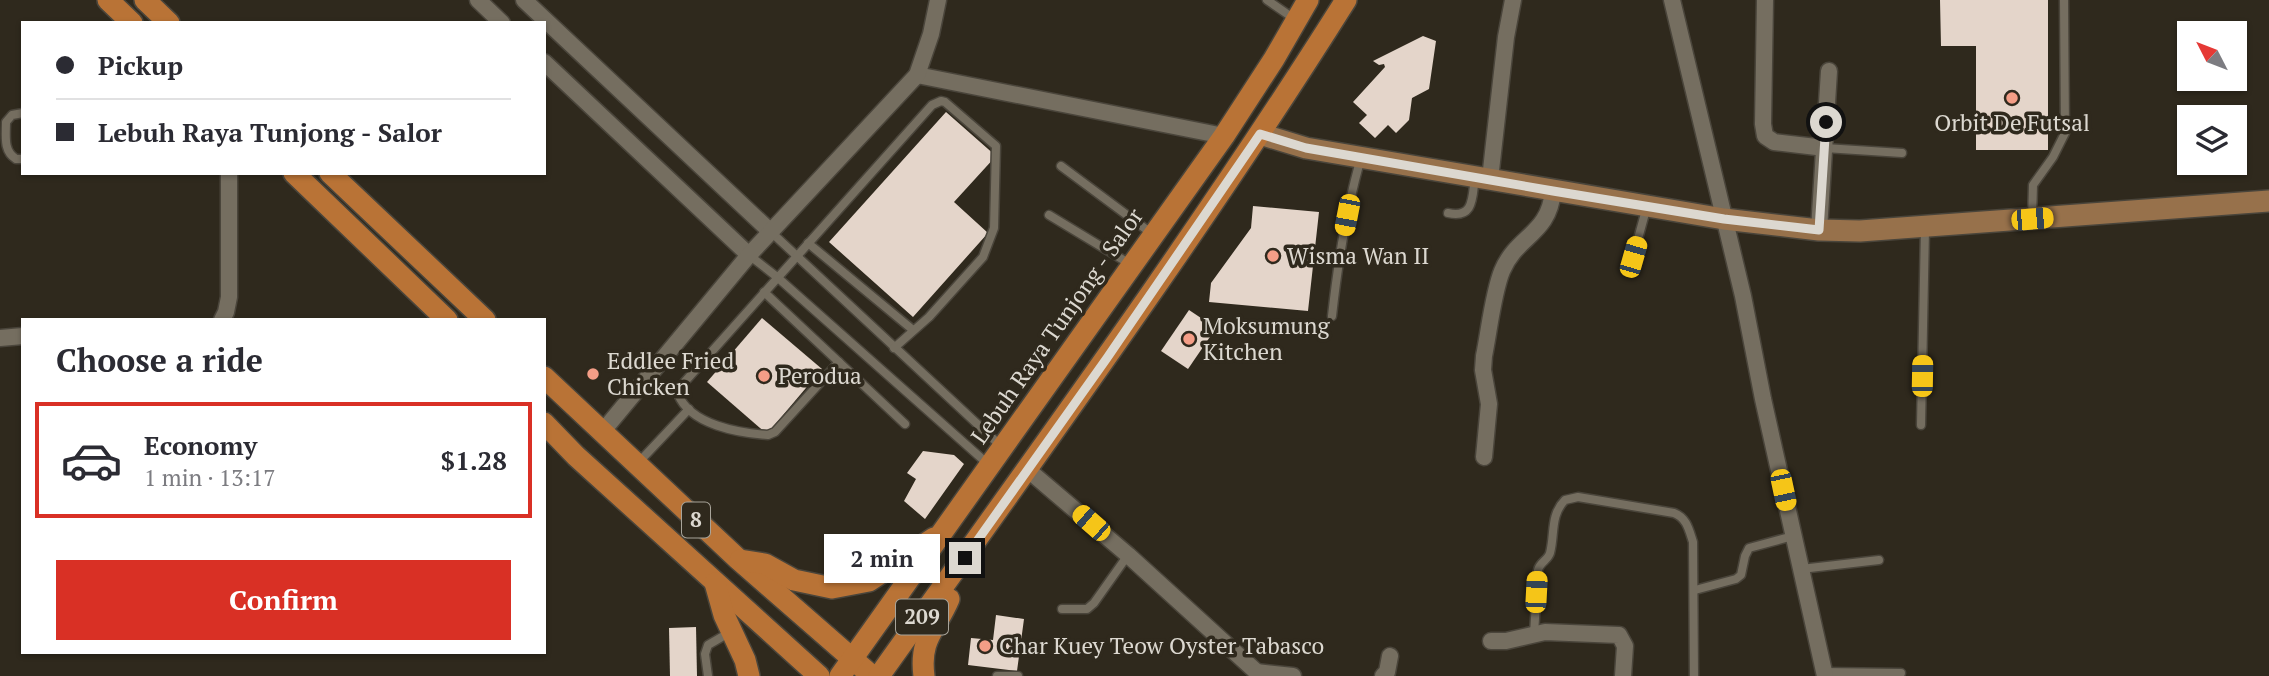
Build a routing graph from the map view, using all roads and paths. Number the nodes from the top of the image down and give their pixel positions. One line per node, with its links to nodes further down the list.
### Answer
1 (145, 0): 13 (main road)
2 (478, 0): 14 (street)
3 (524, 0): 39 (street)
4 (938, 0): 17 (street)
5 (1267, 0): 12 (lane)
6 (1308, 0): 12 (main road, Lebuh Raya Tunjong - Salor / 209)
7 (1346, 0): 19 (main road, 209)
8 (1513, 0): 29 (street)
9 (1672, 0): 35 (street)
10 (1765, 0): 21 (street)
11 (2064, 0): 36 (lane)
12 (1296, 20): 20 (main road, Lebuh Raya Tunjong - Salor / 209)
13 (167, 21)
14 (500, 21)
15 (546, 64): 42 (street)
16 (1829, 71): 21 (street)
17 (917, 75): 20 (street); 39 (street)
18 (21, 113): 24 (lane)
19 (1260, 134): 23 (main road); 67 (main road, 209)
20 (1224, 136): 40 (main road, Lebuh Raya Tunjong - Salor / 209)
21 (1825, 148): 22 (lane); 38 (street)
22 (1902, 153)
23 (1361, 158): 29 (main road); 48 (lane)
24 (21, 159)
25 (1061, 166): 40 (lane)
26 (229, 175): 49 (street)
27 (297, 175): 50 (main road)
28 (332, 175): 51 (main road)
29 (1483, 178): 30 (main road); 33 (lane)
30 (1553, 191): 32 (main road); 64 (street)
31 (2269, 201): 36 (main road)
32 (1647, 206): 35 (main road); 44 (lane)
33 (1448, 213)
34 (1049, 215): 45 (lane)
35 (1724, 219): 38 (main road); 69 (street)
36 (2032, 219): 37 (main road)
37 (1925, 226): 38 (main road); 60 (lane)
38 (1819, 230)
39 (771, 232): 42 (street); 43 (lane)
40 (1154, 235): 45 (main road, Lebuh Raya Tunjong - Salor / 209)
41 (808, 243): 43 (lane); 52 (lane); 52 (lane)
42 (749, 256): 46 (lane); 62 (street)
43 (796, 257): 46 (lane); 55 (lane)
44 (1633, 257)
45 (1132, 266): 63 (main road, Lebuh Raya Tunjong - Salor / 209)
46 (777, 277): 47 (lane); 66 (lane)
47 (764, 292): 56 (lane); 58 (lane)
48 (1332, 316)
49 (223, 318)
50 (445, 318)
51 (483, 318)
52 (913, 330): 55 (lane)
53 (21, 336): 54 (street)
54 (0, 338)
55 (894, 348): 63 (lane)
56 (839, 362): 58 (lane); 59 (lane)
57 (546, 379): 62 (main road, 8)
58 (689, 409): 65 (lane)
59 (905, 424)
60 (1922, 425)
61 (546, 426): 75 (main road, 8)
62 (603, 431): 65 (main road, 8)
63 (1003, 447): 66 (main road, Lebuh Raya Tunjong - Salor / 209)
64 (1484, 457)
65 (636, 465): 72 (main road, 8)
66 (989, 465): 68 (main road, Lebuh Raya Tunjong - Salor / 209)
67 (1027, 469): 70 (street); 71 (main road, 209)
68 (942, 533): 72 (main road); 82 (main road, Lebuh Raya Tunjong - Salor / 209)
69 (1793, 536): 74 (street); 76 (lane)
70 (1128, 555): 77 (lane); 84 (street)
71 (965, 558): 90 (main road, 209); 91 (main road)
72 (738, 559): 82 (main road, 8)
73 (1879, 560): 74 (lane)
74 (1801, 569): 85 (street)
75 (715, 582): 78 (main road); 88 (main road, 8)
76 (1695, 590): 79 (lane); 97 (lane)
77 (1062, 609)
78 (732, 631): 86 (lane); 87 (main road)
79 (1534, 634): 80 (street); 96 (street)
80 (1491, 640)
81 (1390, 656): 95 (street)
82 (846, 667): 89 (main road, 8)
83 (1901, 673): 85 (lane)
84 (1259, 674): 94 (street)
85 (1825, 674)
86 (708, 676)
87 (749, 676)
88 (819, 676)
89 (872, 676)
90 (879, 676)
91 (924, 676)
92 (997, 676): 93 (lane)
93 (1018, 676)
94 (1293, 676)
95 (1383, 676)
96 (1623, 676)
97 (1694, 676)

